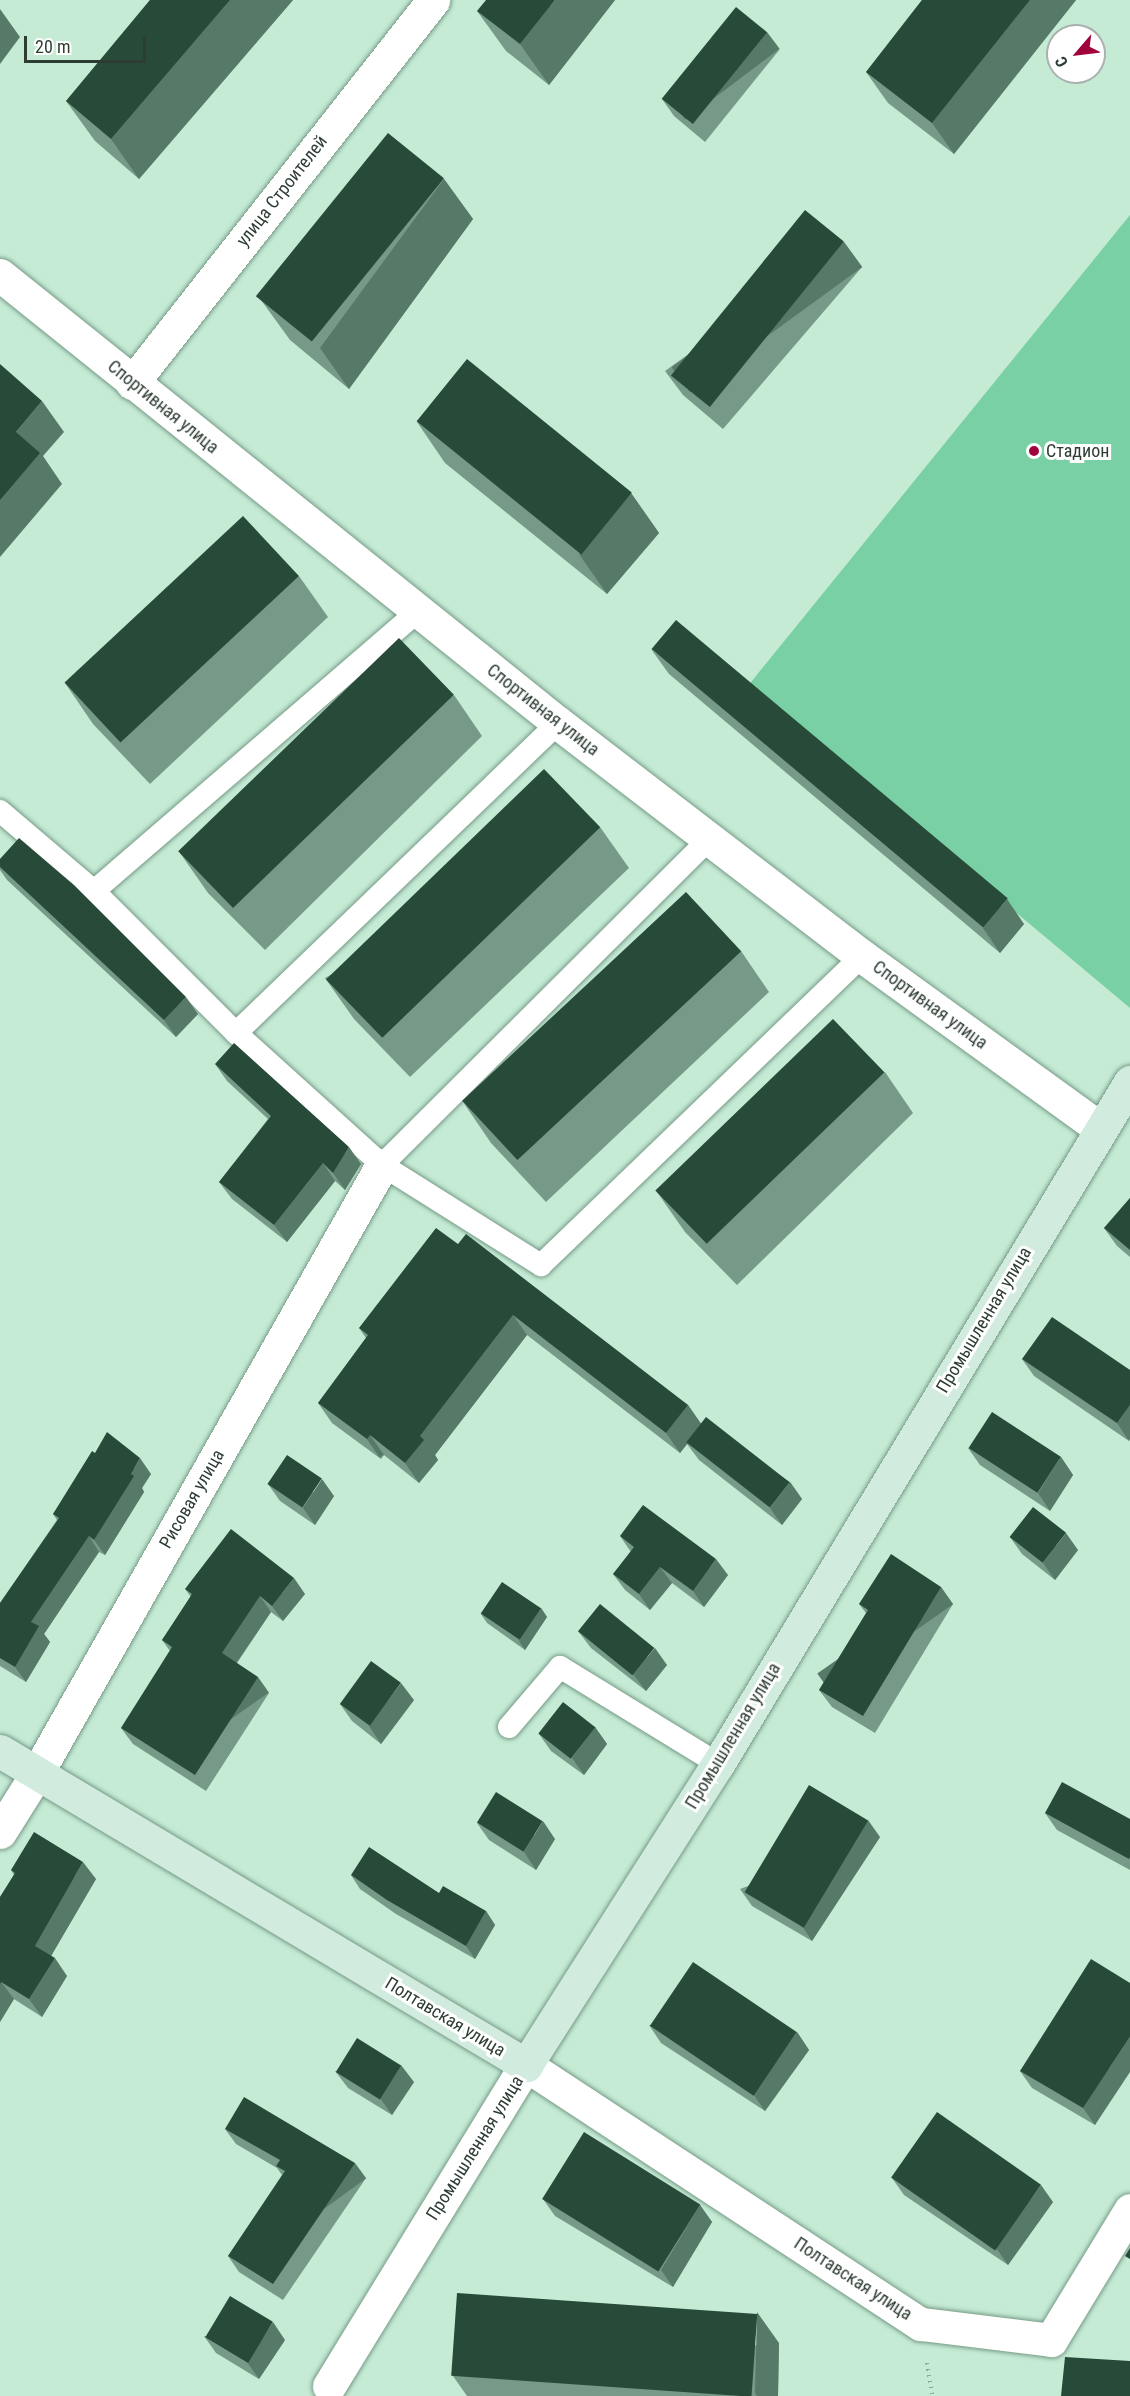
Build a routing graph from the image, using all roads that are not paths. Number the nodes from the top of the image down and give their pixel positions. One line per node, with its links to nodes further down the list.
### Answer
1 (433, 0): 3 (street, улица Строителей)
2 (0, 275): 3 (street, Спортивная улица)
3 (132, 383): 4 (street, Спортивная улица)
4 (419, 610): 5 (street, Спортивная улица); 8 (lane)
5 (558, 723): 7 (street, Спортивная улица); 10 (lane)
6 (0, 811): 8 (lane)
7 (710, 838): 9 (street, Спортивная улица); 13 (lane)
8 (94, 891): 10 (lane)
9 (862, 956): 12 (street, Спортивная улица); 13 (lane)
10 (236, 1033): 13 (lane)
11 (1130, 1082): 12 (street, Промышленная улица)
12 (1100, 1128): 16 (street, Промышленная улица)
13 (382, 1165): 17 (street, Рисовая улица)
14 (509, 1727): 16 (lane)
15 (0, 1751): 17 (street, Полтавская улица)
16 (718, 1764): 19 (street, Промышленная улица)
17 (37, 1773): 18 (street, Рисовая улица); 19 (street, Полтавская улица)
18 (0, 1832)
19 (526, 2065): 20 (street, Полтавская улица); 21 (street, Промышленная улица)
20 (1130, 2210)
21 (329, 2386)

